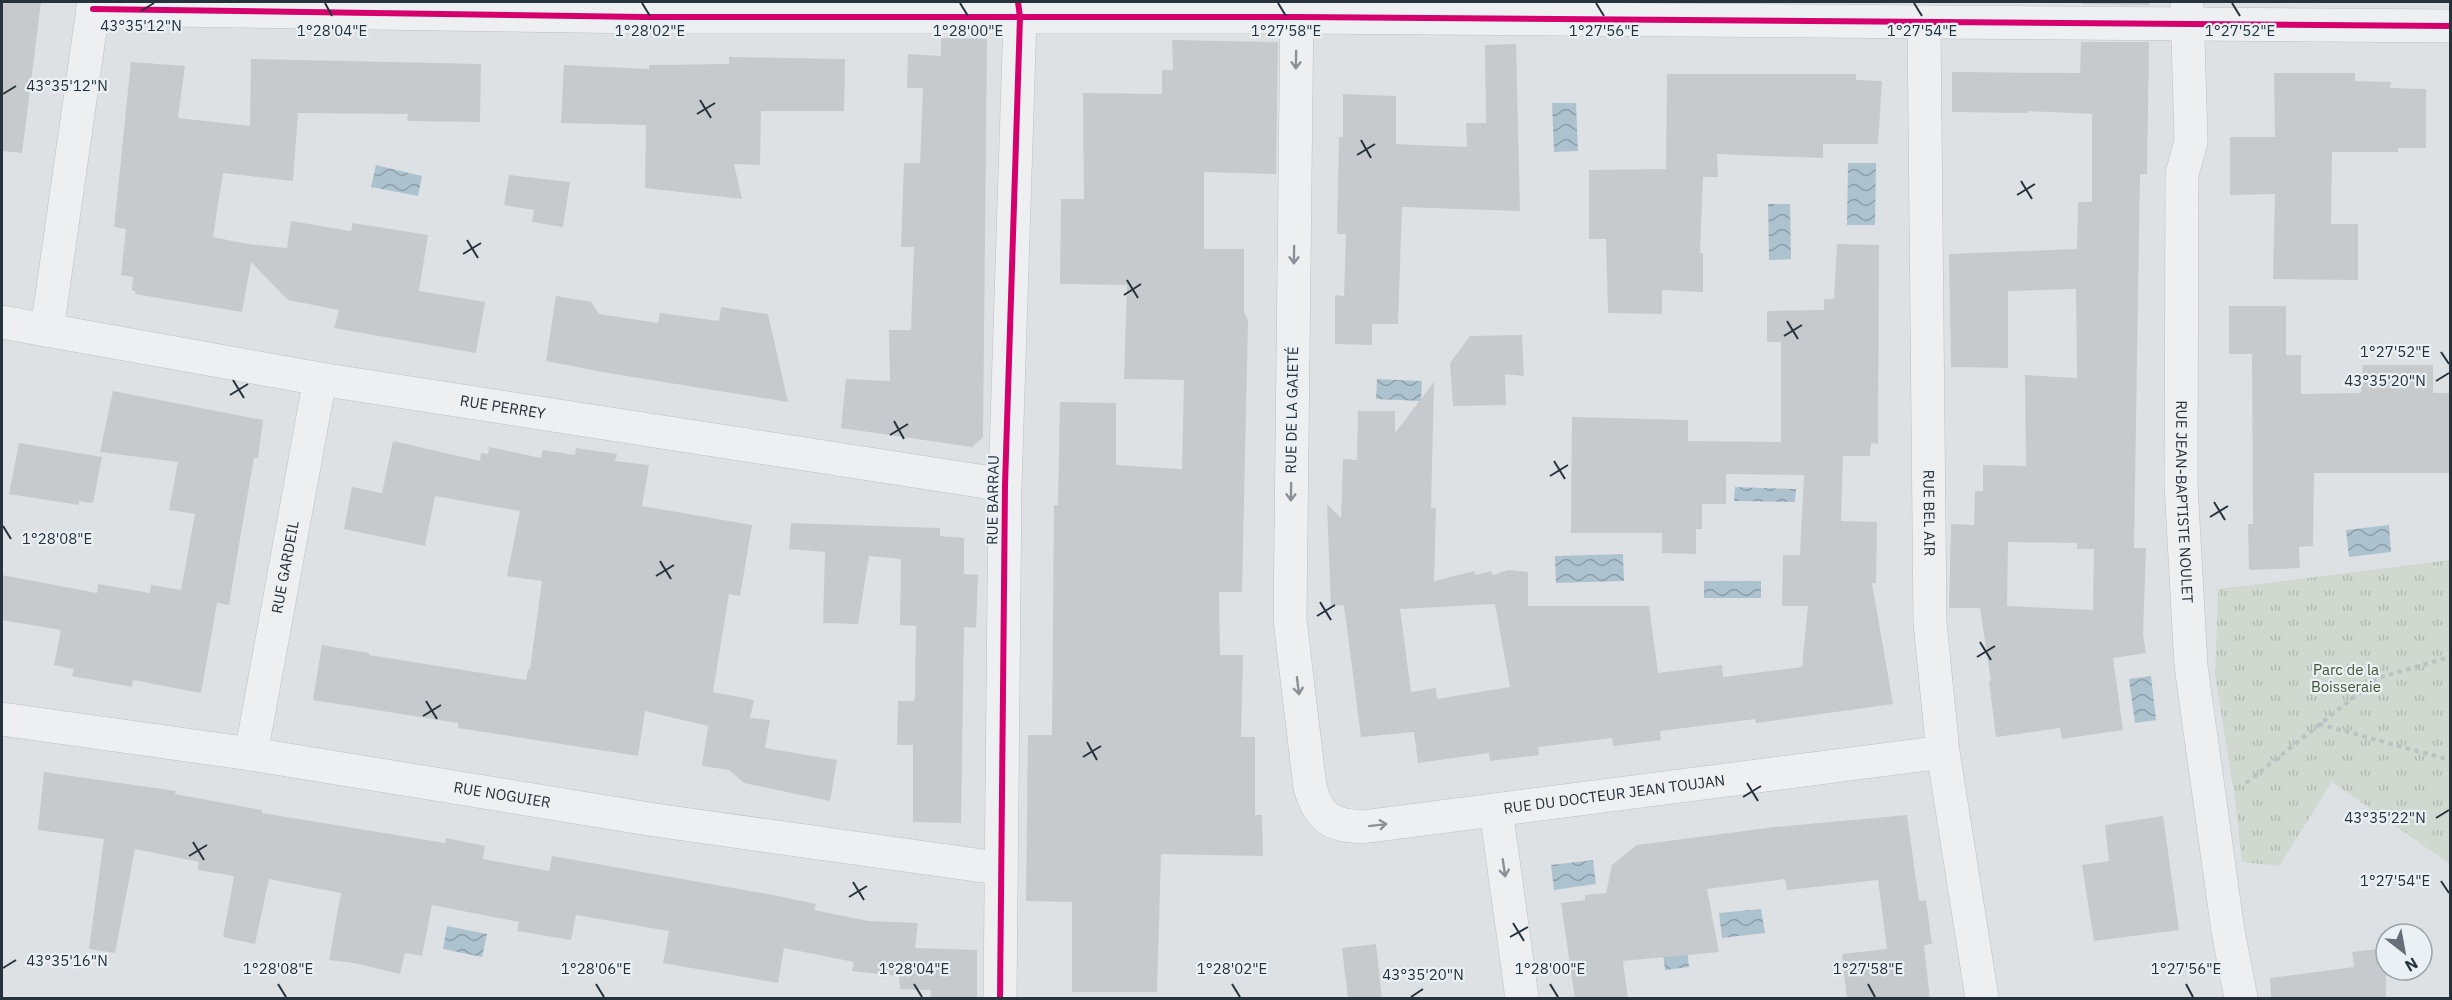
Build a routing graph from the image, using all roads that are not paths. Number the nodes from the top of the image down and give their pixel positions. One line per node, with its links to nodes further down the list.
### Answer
1 (94, 5): 2 (street); 9 (street)
2 (644, 9): 3 (street)
3 (1019, 9): 4 (street); 11 (street, RUE BARRAU)
4 (1297, 9): 6 (street); 16 (street, RUE DE LA GAIETÉ, one-way to 16)
5 (2187, 13): 6 (street); 7 (street); 21 (street, RUE JEAN-BAPTISTE NOULET)
6 (1924, 24): 13 (street, RUE BEL AIR)
7 (2451, 26)
8 (2, 322): 9 (street, RUE PERREY)
9 (47, 330): 10 (street, RUE PERREY)
10 (320, 379): 11 (street, RUE PERREY); 14 (street, RUE GARDEIL)
11 (1005, 485): 17 (street, RUE BARRAU)
12 (2, 719): 14 (street, RUE NOGUIER)
13 (1943, 752): 15 (street, RUE DU DOCTEUR JEAN TOUJAN); 20 (street, RUE BEL AIR)
14 (251, 754): 17 (street, RUE NOGUIER)
15 (1496, 810): 16 (street, RUE DU DOCTEUR JEAN TOUJAN, one-way to 15); 19 (street, one-way to 19)
16 (1323, 814)
17 (1001, 866): 18 (street, RUE BARRAU)
18 (1000, 999)
19 (1522, 999)
20 (1982, 999)
21 (2241, 999)

